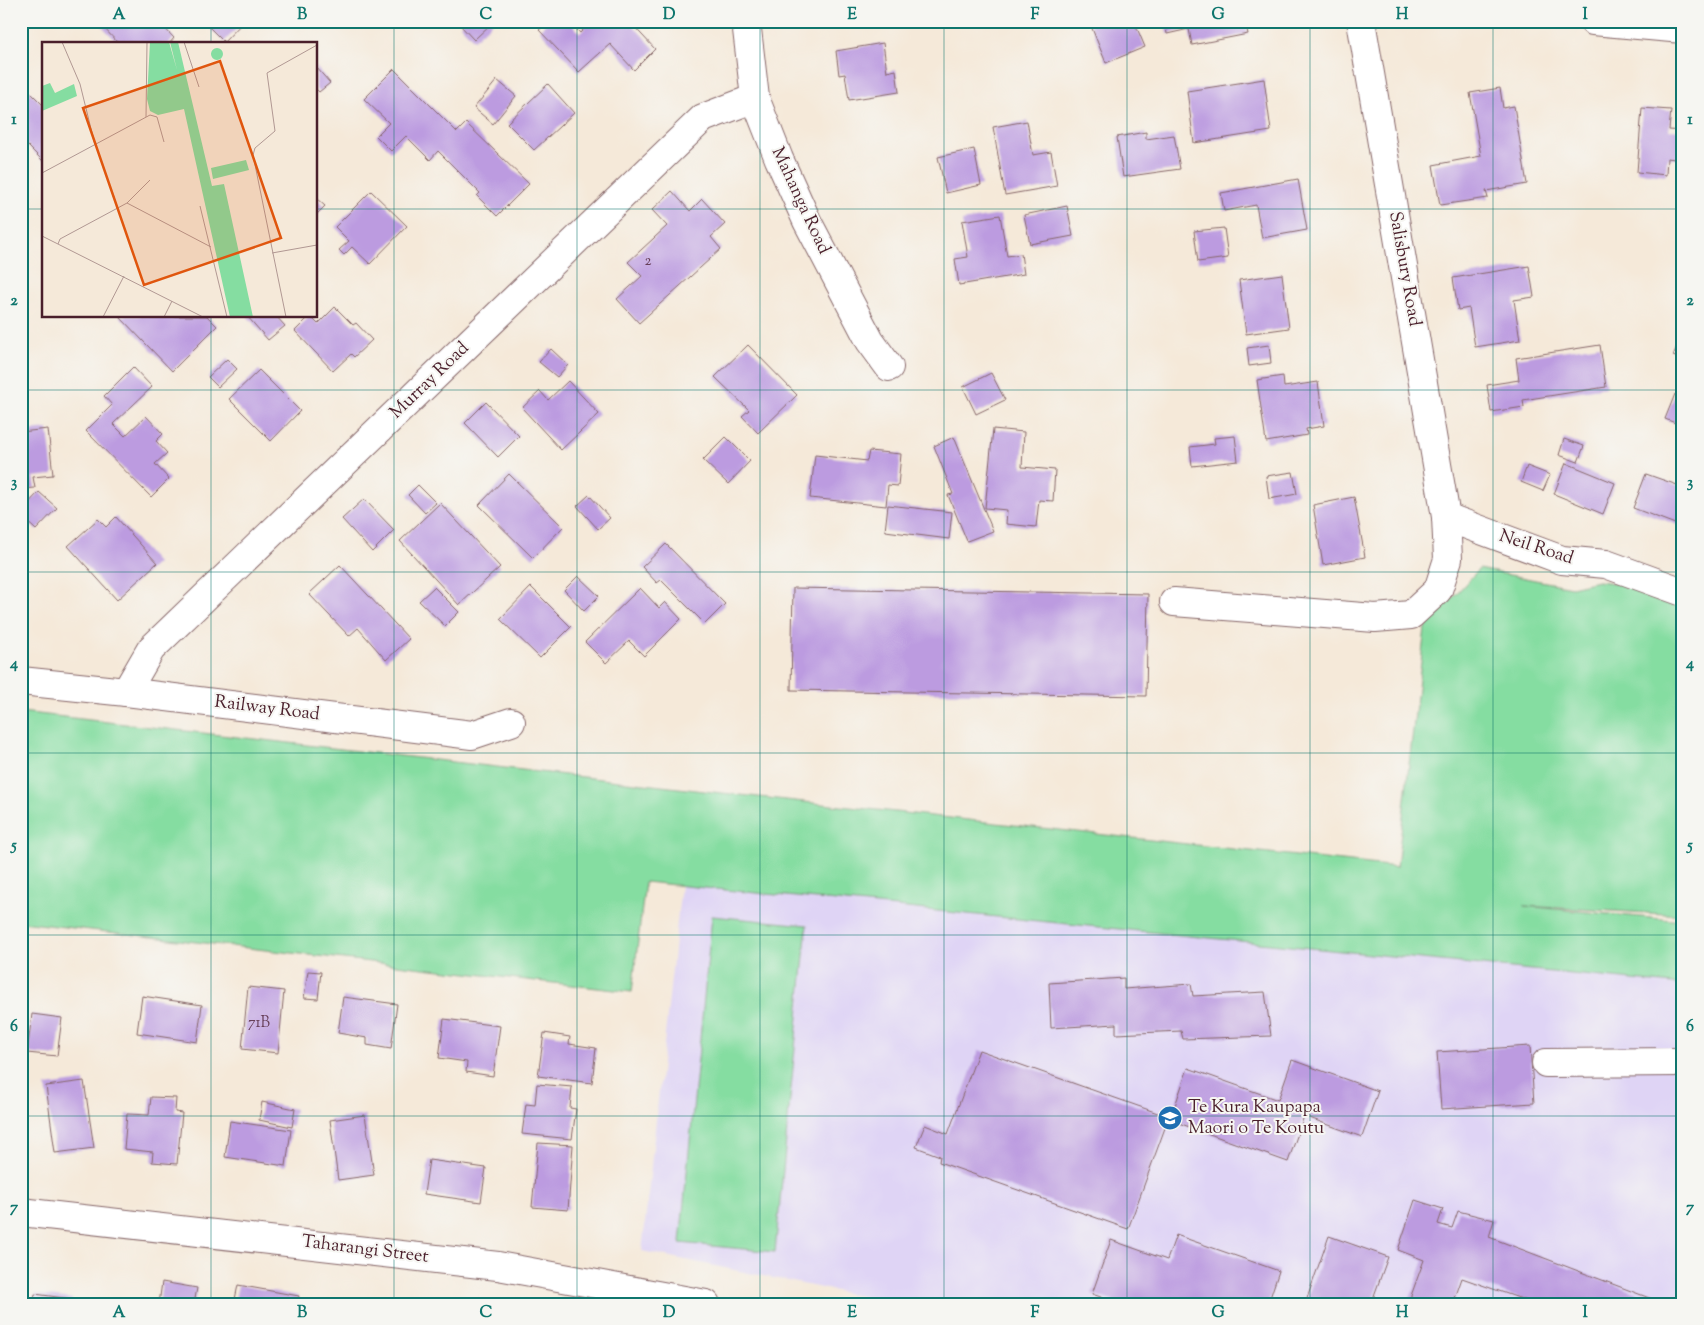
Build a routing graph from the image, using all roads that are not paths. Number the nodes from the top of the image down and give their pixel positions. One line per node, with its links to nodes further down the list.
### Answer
1 (746, 21): 5 (street, Mahanga Road)
2 (1361, 21): 7 (street, Salisbury Road)
3 (1593, 21): 4 (street)
4 (1683, 29)
5 (756, 98): 6 (street, Mahanga Road); 11 (street, Murray Road)
6 (888, 367)
7 (1446, 517): 8 (street, Neil Road); 9 (street, Salisbury Road)
8 (1683, 592)
9 (1174, 602)
10 (21, 681): 11 (street, Railway Road)
11 (126, 692): 12 (street, Railway Road)
12 (511, 722)
13 (1683, 1062): 14 (street)
14 (1546, 1063)
15 (21, 1212): 16 (street, Taharangi Street)
16 (706, 1304)

